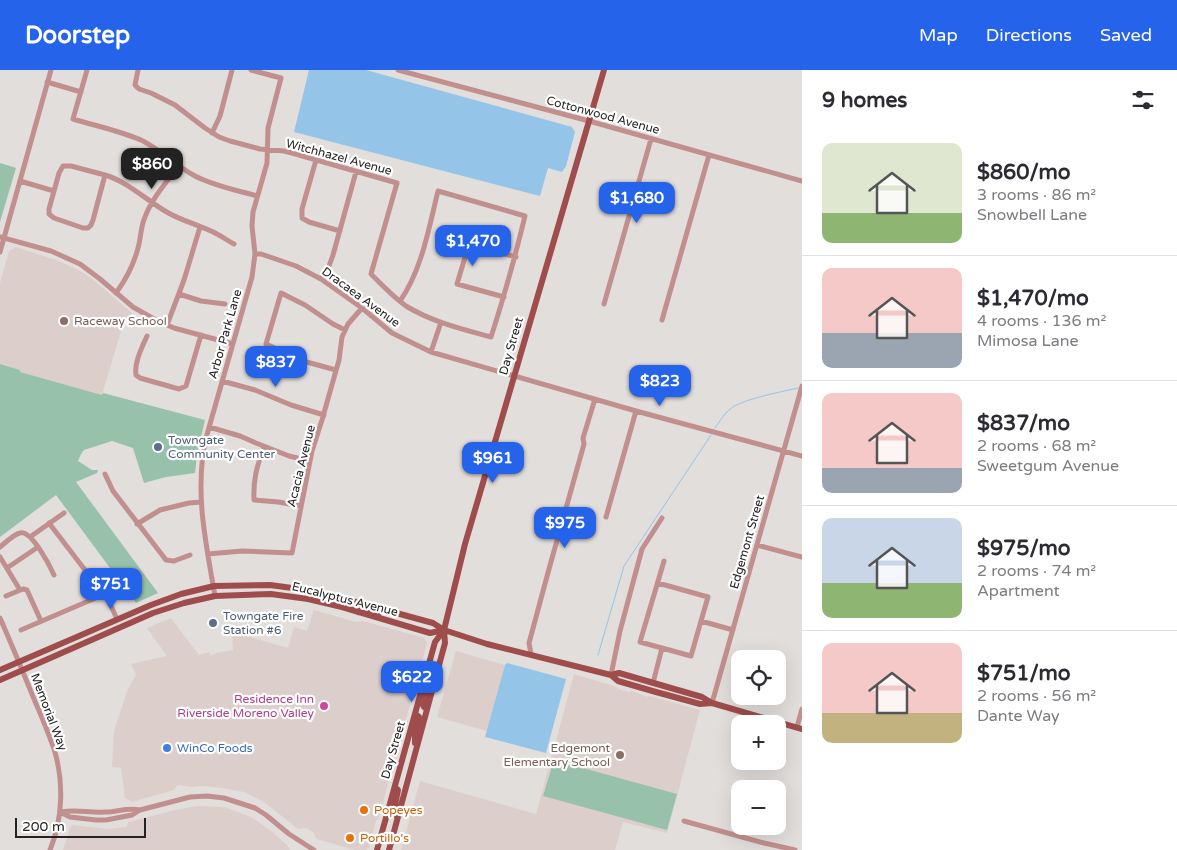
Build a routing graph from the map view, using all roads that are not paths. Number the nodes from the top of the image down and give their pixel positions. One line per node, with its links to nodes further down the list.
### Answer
1 (50, 70): 8 (street)
2 (87, 70): 9 (street)
3 (138, 70): 11 (street, Witchhazel Avenue)
4 (232, 70): 11 (street)
5 (251, 70): 13 (street, Arbor Park Lane)
6 (398, 70): 10 (street, Cottonwood Avenue)
7 (604, 70): 10 (main road, Day Street)
8 (47, 82): 9 (street); 20 (street)
9 (81, 92): 16 (street)
10 (588, 121): 12 (street, Cottonwood Avenue); 48 (main road, Day Street)
11 (212, 133): 13 (street, Witchhazel Avenue)
12 (651, 139): 14 (street, Cottonwood Avenue); 37 (street)
13 (268, 150): 15 (street, Witchhazel Avenue); 22 (street, Arbor Park Lane)
14 (709, 155): 19 (street, Cottonwood Avenue); 39 (street)
15 (316, 160): 17 (street, Witchhazel Avenue); 25 (street)
16 (179, 165): 22 (street); 23 (street)
17 (356, 172): 25 (street); 35 (street, Witchhazel Avenue)
18 (105, 176): 21 (street); 21 (street); 23 (street)
19 (802, 181)
20 (20, 182): 21 (street); 26 (street)
21 (54, 191)
22 (257, 196): 29 (street, Arbor Park Lane)
23 (152, 203): 24 (street); 32 (street)
24 (200, 227): 27 (street); 33 (street)
25 (340, 231): 31 (street)
26 (2, 237): 28 (street); 32 (street)
27 (234, 244)
28 (0, 252)
29 (255, 254): 31 (street, Dracaea Avenue); 45 (street, Arbor Park Lane)
30 (516, 257): 34 (street); 34 (street); 35 (street)
31 (321, 279): 38 (street, Dracaea Avenue)
32 (116, 293): 41 (street)
33 (178, 294): 36 (street); 41 (street)
34 (504, 297): 40 (street, Witchhazel Avenue)
35 (400, 301): 40 (street, Witchhazel Avenue)
36 (225, 304)
37 (604, 304)
38 (362, 308): 42 (street, Acacia Avenue); 46 (street, Dracaea Avenue)
39 (662, 320)
40 (441, 322): 46 (street)
41 (167, 325): 43 (street)
42 (345, 330): 47 (street, Acacia Avenue); 47 (street)
43 (201, 335): 44 (street); 45 (street)
44 (147, 336)
45 (233, 344): 49 (street, Arbor Park Lane)
46 (431, 352): 48 (street, Dracaea Avenue)
47 (336, 370): 53 (street, Acacia Avenue)
48 (514, 376): 51 (street, Dracaea Avenue); 97 (main road, Day Street)
49 (222, 381): 53 (street); 54 (street, Arbor Park Lane)
50 (802, 386): 56 (street, Edgemont Street)
51 (595, 399): 52 (street, Dracaea Avenue); 101 (street)
52 (636, 411): 56 (street, Dracaea Avenue); 63 (street)
53 (324, 415): 58 (street, Acacia Avenue)
54 (209, 427): 55 (street); 60 (street, Arbor Park Lane)
55 (264, 447): 58 (street); 61 (street)
56 (784, 451): 57 (street, Dracaea Avenue); 68 (street, Edgemont Street)
57 (802, 456)
58 (310, 461): 61 (street, Acacia Avenue)
59 (105, 474): 66 (street)
60 (201, 502): 66 (street); 71 (street, Arbor Park Lane)
61 (301, 506): 71 (street, Acacia Avenue)
62 (64, 512): 65 (street)
63 (606, 517)
64 (662, 518): 105 (street)
65 (49, 523): 67 (street); 85 (street)
66 (137, 524): 72 (street)
67 (30, 537): 69 (street); 70 (street)
68 (757, 545): 73 (street); 98 (street, Edgemont Street)
69 (0, 547)
70 (38, 548): 76 (street); 77 (street)
71 (208, 554): 80 (street, Arbor Park Lane)
72 (190, 555)
73 (802, 557)
74 (0, 558): 76 (street)
75 (664, 561): 78 (street)
76 (7, 568): 81 (street)
77 (54, 575)
78 (658, 582): 94 (street); 100 (street)
79 (121, 586): 82 (street)
80 (214, 586): 84 (street, Arbor Park Lane); 87 (main road, Eucalyptus Avenue); 88 (main road, Eucalyptus Avenue)
81 (20, 590): 83 (street); 93 (street)
82 (105, 593): 85 (street); 92 (street)
83 (6, 596)
84 (215, 596): 86 (main road, Eucalyptus Avenue); 95 (main road, Eucalyptus Avenue)
85 (97, 597): 93 (street)
86 (308, 599): 87 (main road); 89 (main road, Eucalyptus Avenue)
87 (353, 601): 90 (main road, Eucalyptus Avenue)
88 (156, 604): 92 (main road, Eucalyptus Avenue); 95 (main road)
89 (358, 612): 90 (main road); 97 (main road, Eucalyptus Avenue)
90 (403, 615): 97 (main road, Eucalyptus Avenue)
91 (0, 618): 102 (street)
92 (117, 619): 99 (main road); 102 (main road, Eucalyptus Avenue)
93 (41, 621): 96 (street)
94 (701, 621): 98 (street); 100 (street)
95 (118, 628): 99 (main road, Eucalyptus Avenue)
96 (21, 630)
97 (444, 630): 101 (main road, Eucalyptus Avenue); 107 (main road, Day Street); 110 (main road, Day Street)
98 (733, 630): 109 (street, Edgemont Street)
99 (97, 638): 104 (main road, Eucalyptus Avenue)
100 (662, 648): 108 (street)
101 (531, 654): 105 (main road, Eucalyptus Avenue)
102 (19, 662): 103 (main road, Eucalyptus Avenue); 104 (street)
103 (0, 670)
104 (23, 670): 106 (main road, Eucalyptus Avenue); 116 (street, Memorial Way)
105 (611, 675): 108 (main road, Eucalyptus Avenue); 109 (main road, Eucalyptus Avenue)
106 (0, 680)
107 (425, 680): 110 (main road); 112 (main road, Day Street)
108 (653, 683): 109 (main road, Eucalyptus Avenue)
109 (712, 703): 113 (main road, Eucalyptus Avenue)
110 (427, 709): 114 (main road, Day Street)
111 (802, 709): 113 (street)
112 (415, 714): 114 (main road); 115 (main road, Day Street)
113 (799, 728)
114 (416, 749): 117 (main road, Day Street)
115 (395, 787): 117 (main road); 121 (main road, Day Street)
116 (60, 812): 119 (street, Memorial Way); 120 (street)
117 (397, 818): 122 (main road, Day Street)
118 (684, 821): 123 (street)
119 (50, 850)
120 (314, 850)
121 (376, 850)
122 (388, 850)
123 (795, 850)

